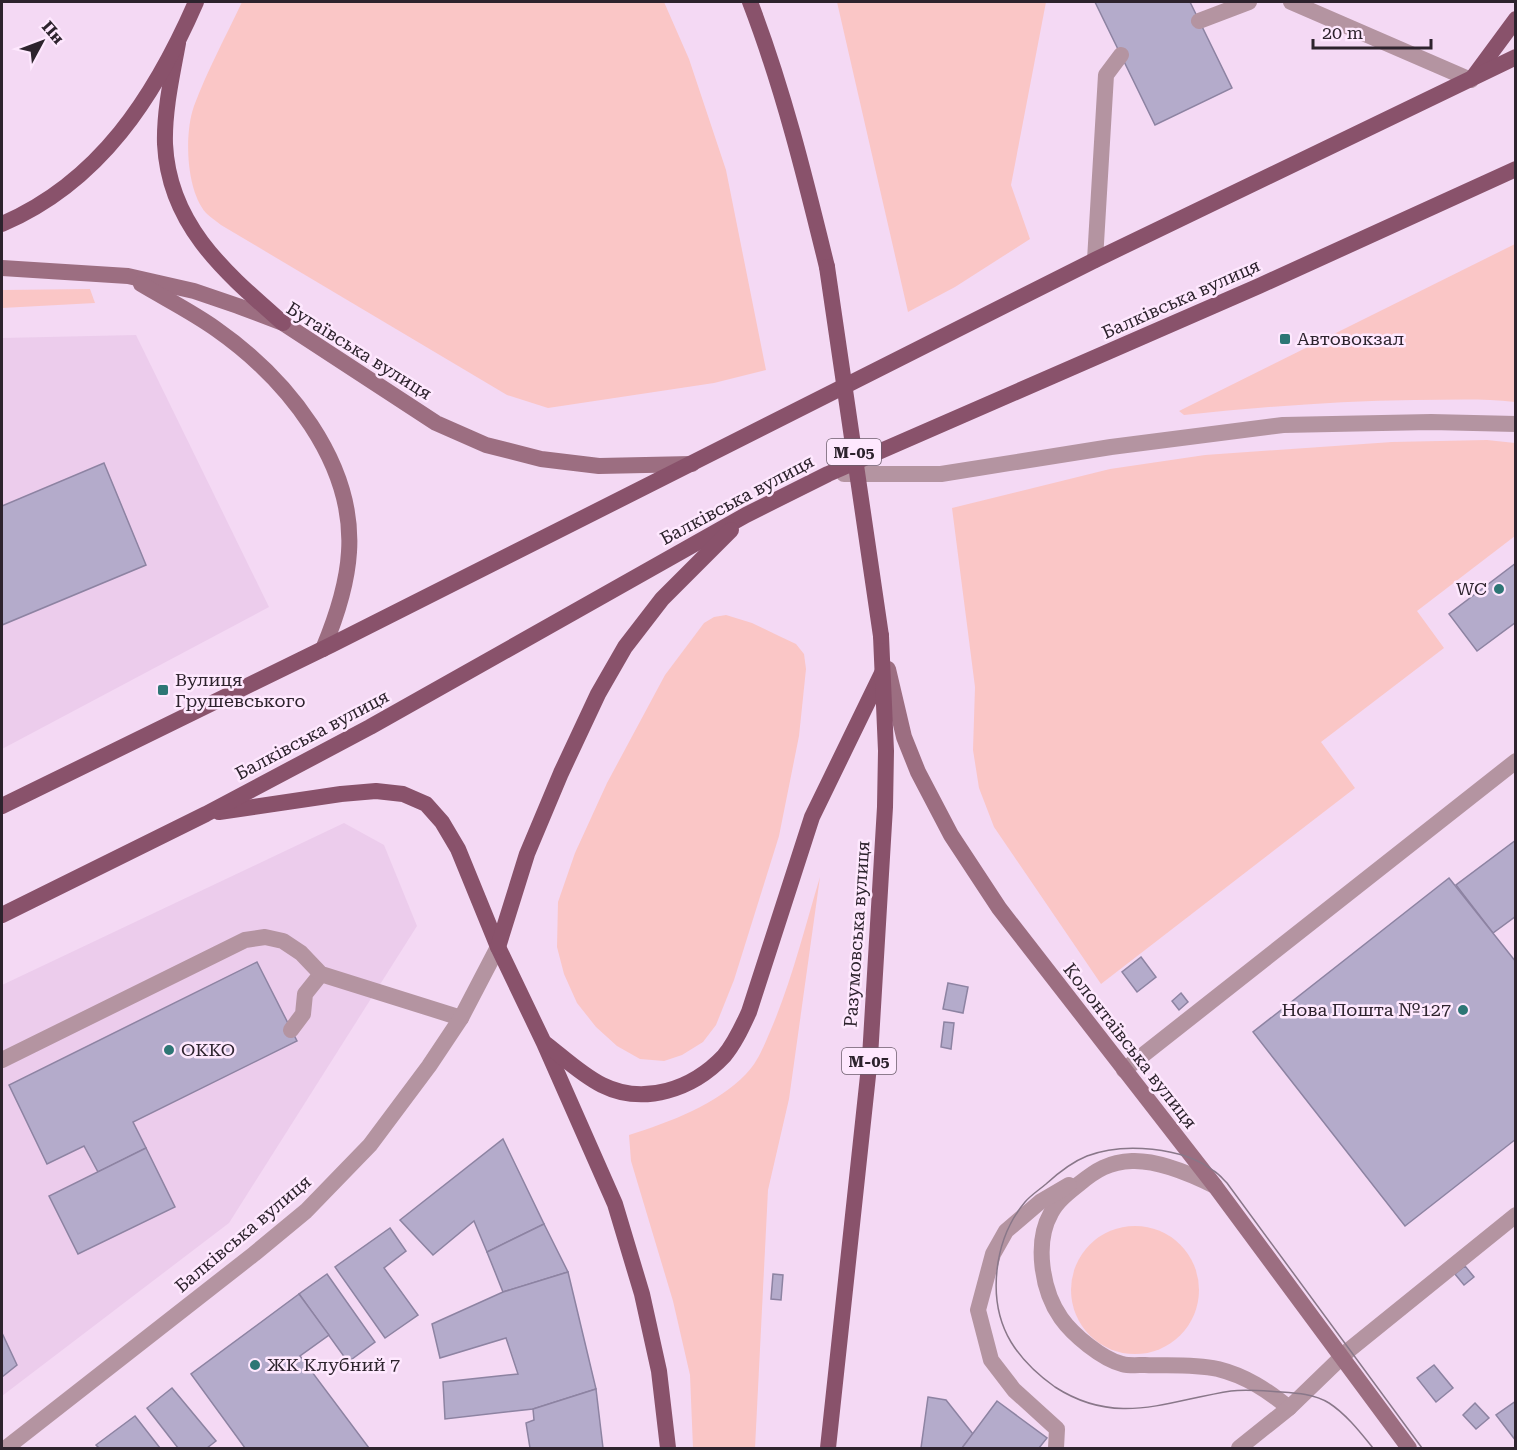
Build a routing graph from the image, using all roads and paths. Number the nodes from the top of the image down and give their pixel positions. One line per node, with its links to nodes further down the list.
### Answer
1 (196, 2): 7 (main road)
2 (750, 2): 21 (main road, М-05, bridge)
3 (1249, 2): 6 (street)
4 (1291, 2): 10 (street)
5 (1515, 19): 10 (main road)
6 (1199, 21)
7 (178, 43): 12 (main road); 16 (main road)
8 (1121, 55): 13 (street)
9 (1515, 57): 10 (main road)
10 (1471, 80): 13 (main road)
11 (1515, 169): 19 (main road, Балківська вулиця)
12 (2, 224)
13 (1095, 260): 18 (main road)
14 (2, 268): 15 (main road, Бугаївська вулиця)
15 (128, 276): 16 (main road, Бугаївська вулиця); 22 (main road)
16 (283, 323): 18 (main road, Бугаївська вулиця)
17 (1515, 424): 19 (street)
18 (693, 464): 22 (main road)
19 (828, 474): 20 (main road, Балківська вулиця)
20 (746, 515): 26 (main road, Балківська вулиця); 28 (main road)
21 (881, 636): 23 (main road, Разумовська вулиця / М-05); 34 (main road, Колонтаївська вулиця)
22 (324, 649): 25 (main road)
23 (882, 672): 32 (main road); 42 (main road, Разумовська вулиця / М-05)
24 (1515, 761): 34 (street)
25 (2, 806)
26 (206, 814): 27 (main road, Балківська вулиця); 28 (main road)
27 (2, 915)
28 (498, 947): 30 (street, Балківська вулиця); 32 (main road)
29 (321, 974): 30 (street); 31 (street); 33 (street)
30 (460, 1018): 40 (street, Балківська вулиця)
31 (291, 1030)
32 (544, 1043): 41 (main road)
33 (2, 1060)
34 (1124, 1070): 36 (main road, Колонтаївська вулиця)
35 (1099, 1167): 36 (street); 39 (street); 43 (street)
36 (1215, 1186): 38 (main road, Колонтаївська вулиця)
37 (1515, 1215): 38 (street)
38 (1341, 1357): 39 (street); 45 (main road, Колонтаївська вулиця)
39 (1289, 1408): 44 (street)
40 (6, 1449)
41 (668, 1449)
42 (828, 1449)
43 (1056, 1449)
44 (1239, 1449)
45 (1409, 1449)

